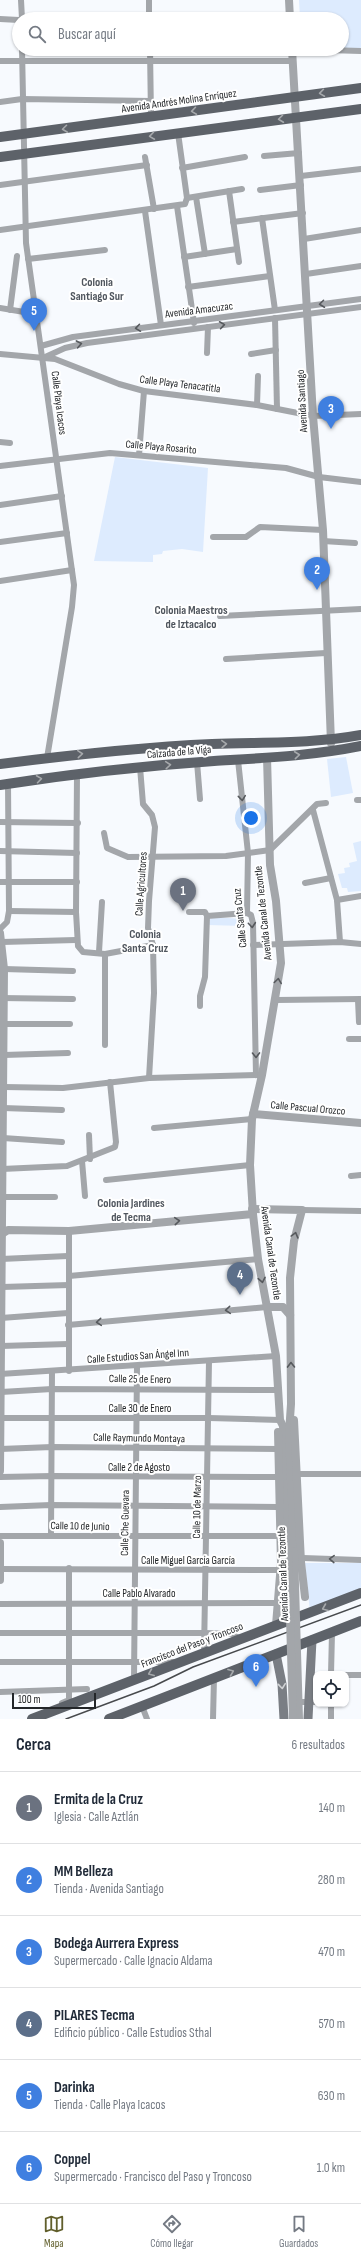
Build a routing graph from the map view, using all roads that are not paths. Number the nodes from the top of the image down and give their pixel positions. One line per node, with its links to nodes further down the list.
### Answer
1 (21, 0): 4 (street)
2 (149, 0): 5 (street)
3 (289, 0): 6 (street)
4 (20, 12)
5 (149, 12)
6 (290, 12)
7 (0, 19): 8 (street)
8 (12, 19)
9 (349, 51): 10 (street)
10 (361, 51)
11 (150, 56): 15 (street)
12 (293, 56): 16 (street, Avenida Santiago)
13 (22, 59): 14 (street); 15 (street); 19 (street, Calle Playa Icacos)
14 (0, 61)
15 (150, 61): 16 (street); 20 (street)
16 (293, 62): 18 (street, Avenida Santiago)
17 (361, 88): 18 (main road, Avenida Andrés Molina Enríquez, one-way to 18)
18 (296, 97): 23 (street, Avenida Santiago); 24 (main road, Avenida Andrés Molina Enríquez, one-way to 24)
19 (22, 99): 20 (street); 21 (street); 26 (street, Calle Playa Icacos)
20 (150, 101): 24 (street)
21 (0, 102)
22 (361, 109): 23 (main road)
23 (297, 117): 25 (main road, one-way to 25); 28 (street, Avenida Santiago)
24 (151, 118): 26 (main road, Avenida Andrés Molina Enríquez, one-way to 26)
25 (178, 133): 29 (main road, one-way to 29); 35 (street)
26 (22, 134): 27 (main road, Avenida Andrés Molina Enríquez); 29 (street, Calle Playa Icacos)
27 (0, 137)
28 (299, 153): 30 (street); 37 (street, Avenida Santiago)
29 (22, 154): 31 (main road); 38 (street, Calle Playa Icacos)
30 (264, 156)
31 (0, 157)
32 (145, 157): 34 (street)
33 (245, 157): 35 (street)
34 (148, 165): 38 (street); 46 (street)
35 (182, 168): 44 (street)
36 (361, 169): 37 (street)
37 (301, 181): 41 (street); 48 (street, Avenida Santiago)
38 (23, 182): 39 (street); 51 (street, Calle Playa Icacos)
39 (0, 185)
40 (242, 189): 42 (street)
41 (260, 190)
42 (229, 191): 43 (street); 50 (street)
43 (196, 197): 44 (street); 57 (street)
44 (187, 198): 45 (street)
45 (177, 206): 46 (street); 59 (street)
46 (154, 209): 47 (street)
47 (145, 211): 51 (street); 75 (street)
48 (303, 213): 49 (street); 54 (street, Avenida Santiago)
49 (262, 218): 50 (street); 64 (street)
50 (233, 222): 55 (street)
51 (24, 226): 52 (street); 60 (street, Calle Playa Icacos)
52 (0, 230)
53 (361, 230): 54 (street)
54 (304, 239): 63 (street, Avenida Santiago)
55 (238, 249): 57 (street); 61 (street)
56 (105, 250): 60 (street)
57 (205, 254): 59 (street)
58 (17, 256): 69 (street)
59 (184, 257): 65 (street)
60 (28, 259): 72 (street, Calle Playa Icacos)
61 (239, 262)
62 (361, 266): 63 (street)
63 (306, 274): 71 (street, Avenida Santiago)
64 (270, 276): 65 (street); 70 (street)
65 (188, 287): 74 (street)
66 (361, 299): 71 (street, Avenida Amacuzac, one-way to 71)
67 (361, 307): 71 (street, Avenida Amacuzac)
68 (0, 308): 69 (street)
69 (10, 310): 72 (street)
70 (275, 310): 71 (street, Avenida Amacuzac); 74 (street, Avenida Amacuzac)
71 (308, 310): 73 (street, Avenida Amacuzac); 89 (street, Avenida Santiago)
72 (36, 314): 78 (street, Calle Playa Icacos)
73 (275, 318): 76 (street, Avenida Amacuzac, one-way to 73); 79 (street)
74 (193, 320): 75 (street, Avenida Amacuzac); 77 (street)
75 (161, 325): 78 (street, Avenida Amacuzac, one-way to 78)
76 (208, 327): 77 (street, Avenida Amacuzac); 80 (street)
77 (194, 329): 83 (street, Avenida Amacuzac, one-way to 77)
78 (41, 346): 83 (street, Calle Playa Icacos)
79 (276, 350): 82 (street); 87 (street)
80 (207, 353)
81 (0, 354): 83 (street, Calle Playa Tenacatitla)
82 (252, 354)
83 (43, 358): 85 (street, Calle Playa Tenacatitla); 93 (street, Calle Playa Icacos)
84 (258, 376): 86 (street)
85 (144, 391): 86 (street, Calle Playa Tenacatitla); 92 (street)
86 (257, 405): 87 (street, Calle Playa Tenacatitla)
87 (277, 409): 89 (street, Calle Playa Tenacatitla)
88 (361, 414): 89 (street, Calle Playa Tenacatitla)
89 (313, 416): 95 (street, Avenida Santiago)
90 (0, 442): 91 (street)
91 (10, 443)
92 (139, 455): 93 (street, Calle Playa Rosarito); 95 (street, Calle Playa Rosarito)
93 (56, 459): 94 (street, Calle Playa Rosarito); 97 (street, Calle Playa Icacos)
94 (0, 466)
95 (319, 477): 96 (street, Calle Playa Rosarito); 99 (street, Avenida Santiago)
96 (361, 482)
97 (62, 496): 98 (street); 100 (street, Calle Playa Icacos)
98 (0, 504)
99 (323, 530): 101 (street); 102 (street, Avenida Santiago)
100 (66, 533): 103 (street); 105 (street, Calle Playa Icacos)
101 (213, 537)
102 (323, 541): 104 (street); 108 (street, Avenida Santiago)
103 (0, 542)
104 (355, 543)
105 (72, 570): 106 (street); 117 (street, Calle Playa Icacos)
106 (0, 581)
107 (361, 609): 108 (street)
108 (324, 610): 109 (street); 110 (street, Avenida Santiago)
109 (220, 616)
110 (326, 653): 111 (street); 113 (street, Avenida Santiago)
111 (226, 659)
112 (361, 735): 113 (main road, Calzada de la Viga)
113 (331, 741): 115 (main road, Calzada de la Viga, one-way to 113); 116 (street, Avenida Santiago)
114 (361, 746): 116 (main road, Calzada de la Viga)
115 (118, 750): 117 (main road, Calzada de la Viga, one-way to 115); 123 (main road)
116 (332, 752): 118 (main road, Calzada de la Viga, one-way to 116)
117 (47, 758): 121 (main road, Calzada de la Viga)
118 (267, 758): 119 (main road, Calzada de la Viga); 133 (street, Avenida Canal de Tezontle)
119 (238, 760): 120 (main road, Calzada de la Viga); 137 (street, Calle Santa Cruz, one-way to 137)
120 (197, 762): 122 (main road, Calzada de la Viga, one-way to 120); 126 (street)
121 (0, 764)
122 (140, 767): 123 (main road, Calzada de la Viga); 138 (street, Calle Agricultores)
123 (120, 768): 124 (main road, Calzada de la Viga)
124 (77, 774): 125 (main road, Calzada de la Viga, one-way to 124); 131 (street)
125 (4, 784): 130 (street)
126 (200, 799)
127 (326, 803): 128 (street)
128 (313, 810): 133 (street); 139 (street)
129 (0, 822): 130 (street)
130 (10, 822): 131 (street); 135 (street)
131 (78, 823): 136 (street)
132 (104, 833): 138 (street)
133 (270, 850): 137 (street); 157 (street, Avenida Canal de Tezontle)
134 (0, 851): 135 (street)
135 (10, 851): 136 (street); 141 (street)
136 (77, 853): 142 (street)
137 (248, 853): 138 (street); 150 (street, Calle Santa Cruz)
138 (153, 856): 159 (street, Calle Agricultores)
139 (331, 878): 143 (street); 145 (street)
140 (0, 882): 141 (street)
141 (9, 882): 142 (street); 147 (street)
142 (77, 882): 148 (street)
143 (305, 883)
144 (361, 896): 145 (street)
145 (337, 900): 156 (street)
146 (102, 902): 161 (street)
147 (10, 911): 148 (street); 152 (street)
148 (76, 912): 154 (street)
149 (189, 912): 151 (street)
150 (247, 914): 151 (street); 160 (street, Calle Santa Cruz, one-way to 160)
151 (207, 916): 168 (street)
152 (0, 929)
153 (0, 933): 155 (street)
154 (76, 940): 155 (street); 161 (street)
155 (2, 942): 162 (street)
156 (340, 942): 157 (street); 158 (street)
157 (280, 944): 160 (street); 167 (street, Avenida Canal de Tezontle, one-way to 157)
158 (361, 944)
159 (153, 945): 161 (street); 178 (street, Calle Agricultores)
160 (253, 945): 177 (street, Calle Santa Cruz, one-way to 177)
161 (102, 953): 174 (street)
162 (4, 969): 163 (street); 164 (street)
163 (73, 971)
164 (2, 998): 165 (street); 170 (street)
165 (73, 999)
166 (359, 999): 167 (street); 169 (street)
167 (276, 1000): 177 (street, Avenida Canal de Tezontle)
168 (200, 1006)
169 (359, 1022)
170 (4, 1024): 171 (street); 176 (street)
171 (70, 1024)
172 (349, 1038): 173 (street)
173 (361, 1039)
174 (105, 1044)
175 (68, 1053): 176 (street)
176 (4, 1055): 180 (street)
177 (259, 1075): 178 (street); 183 (street, Avenida Canal de Tezontle)
178 (149, 1078): 179 (street)
179 (110, 1082): 180 (street); 189 (street)
180 (4, 1087): 181 (street)
181 (2, 1104): 182 (street); 187 (street)
182 (62, 1110)
183 (252, 1116): 184 (street, Calle Pascual Orozco); 185 (street); 191 (street, Avenida Canal de Tezontle)
184 (361, 1123)
185 (154, 1128)
186 (89, 1136): 189 (street)
187 (3, 1138): 188 (street); 192 (street)
188 (62, 1142)
189 (90, 1159): 190 (street)
190 (82, 1161): 192 (street); 197 (street)
191 (250, 1165): 195 (street); 200 (street, Avenida Canal de Tezontle)
192 (2, 1169): 196 (street)
193 (361, 1175): 194 (street)
194 (351, 1176)
195 (106, 1180)
196 (2, 1196): 198 (street); 203 (street)
197 (85, 1196)
198 (55, 1197)
199 (302, 1210): 200 (street); 201 (street); 212 (street, Avenida Canal de Tezontle, one-way to 199)
200 (252, 1211): 202 (street, one-way to 200); 206 (street, Avenida Canal de Tezontle)
201 (361, 1211)
202 (69, 1231): 203 (street); 204 (street)
203 (0, 1235): 205 (street)
204 (68, 1256): 205 (street); 207 (street)
205 (1, 1258): 209 (street)
206 (258, 1259): 207 (street); 210 (street, Avenida Canal de Tezontle, one-way to 210)
207 (69, 1276): 208 (street)
208 (69, 1285): 209 (street); 211 (street)
209 (2, 1287): 213 (street)
210 (267, 1307): 212 (street); 214 (street, one-way to 214); 217 (street, Avenida Canal de Tezontle)
211 (68, 1313): 213 (street); 214 (street)
212 (290, 1315): 228 (street, Avenida Canal de Tezontle, one-way to 212)
213 (1, 1318): 216 (street)
214 (68, 1325): 215 (street)
215 (68, 1344): 216 (street); 220 (street)
216 (1, 1346): 222 (street)
217 (276, 1356): 218 (street, Calle Estudios San Ángel Inn); 226 (street, Avenida Canal de Tezontle)
218 (209, 1361): 219 (street, Calle Estudios San Ángel Inn); 225 (street, Calle 10 de Marzo)
219 (137, 1366): 220 (street, Calle Estudios San Ángel Inn); 223 (street, Calle Che Guevara)
220 (68, 1370): 221 (street, Calle Estudios San Ángel Inn)
221 (52, 1372): 222 (street, Calle Estudios San Ángel Inn); 224 (street)
222 (0, 1374): 227 (street)
223 (138, 1388): 224 (street, Calle 25 de Enero); 225 (street, Calle 25 de Enero); 231 (street, Calle Che Guevara)
224 (52, 1389): 227 (street, Calle 25 de Enero); 230 (street)
225 (210, 1390): 226 (street, Calle 25 de Enero); 232 (street, Calle 10 de Marzo)
226 (279, 1390): 233 (street, Avenida Canal de Tezontle)
227 (1, 1392): 229 (street)
228 (291, 1404): 240 (street, Avenida Canal de Tezontle); 258 (street, Avenida Canal de Tezontle)
229 (1, 1418): 230 (street, Calle 30 de Enero); 238 (street)
230 (52, 1418): 231 (street, Calle 30 de Enero); 234 (street)
231 (137, 1418): 232 (street, Calle 30 de Enero); 235 (street, Calle Che Guevara)
232 (209, 1418): 233 (street, Calle 30 de Enero); 236 (street, Calle 10 de Marzo)
233 (280, 1420): 237 (street, Avenida Canal de Tezontle); 258 (street, Avenida Canal de Tezontle)
234 (52, 1447): 235 (street, Calle Raymundo Montaya); 238 (street, Calle Raymundo Montaya); 242 (street)
235 (137, 1448): 236 (street, Calle Raymundo Montaya); 244 (street, Calle Che Guevara)
236 (208, 1448): 237 (street, Calle Raymundo Montaya); 245 (street, Calle 10 de Marzo)
237 (278, 1448): 246 (street, Avenida Canal de Tezontle)
238 (0, 1449): 239 (street)
239 (0, 1471)
240 (298, 1474): 241 (street); 265 (street, Avenida Canal de Tezontle)
241 (361, 1474)
242 (52, 1476): 243 (street, Calle 2 de Agosto); 244 (street, Calle 2 de Agosto); 247 (street)
243 (0, 1477)
244 (136, 1477): 245 (street, Calle 2 de Agosto); 248 (street, Calle Che Guevara)
245 (208, 1477): 246 (street, Calle 2 de Agosto); 250 (street, Calle 10 de Marzo)
246 (278, 1477): 251 (street, Avenida Canal de Tezontle)
247 (52, 1505): 248 (street); 249 (street); 252 (street)
248 (135, 1506): 250 (street); 256 (street, Calle Che Guevara)
249 (0, 1507)
250 (207, 1507): 251 (street); 254 (street, Calle 10 de Marzo)
251 (278, 1507): 255 (street, Avenida Canal de Tezontle)
252 (51, 1535): 253 (street, Calle 10 de Junio); 256 (street, Calle 10 de Junio)
253 (0, 1536)
254 (206, 1536): 255 (street, Calle 10 de Junio); 256 (street, Calle 10 de Junio); 264 (street, Calle 10 de Marzo)
255 (280, 1536): 266 (street, Avenida Canal de Tezontle)
256 (135, 1537): 263 (street, Calle Che Guevara)
257 (0, 1543): 259 (street)
258 (291, 1551): 306 (street, Avenida Canal de Tezontle, bridge); 307 (street, Avenida Canal de Tezontle, bridge)
259 (0, 1558): 262 (street)
260 (361, 1560): 265 (street, one-way to 265)
261 (69, 1568): 262 (street, Calle Miguel García García); 263 (street, Calle Miguel García García); 270 (street)
262 (0, 1569): 267 (street)
263 (134, 1570): 264 (street, Calle Miguel García García); 274 (street, Calle Che Guevara)
264 (206, 1570): 266 (street, Calle Miguel García García); 271 (street, Calle 10 de Marzo)
265 (302, 1570): 266 (street); 266 (street); 269 (street, Avenida Canal de Tezontle)
266 (280, 1574): 272 (street, Avenida Canal de Tezontle)
267 (0, 1580)
268 (361, 1593): 276 (main road, Francisco del Paso y Troncoso, one-way to 276)
269 (305, 1597)
270 (69, 1603): 273 (street, Calle Pablo Alvarado); 274 (street, Calle Pablo Alvarado); 277 (street)
271 (205, 1603): 272 (street, Calle Pablo Alvarado); 274 (street, Calle Pablo Alvarado); 280 (street, Calle 10 de Marzo)
272 (279, 1603): 276 (street, Avenida Canal de Tezontle)
273 (0, 1604)
274 (134, 1604): 279 (street, Calle Che Guevara)
275 (361, 1621): 281 (main road)
276 (276, 1625): 282 (main road, Francisco del Paso y Troncoso)
277 (68, 1632): 278 (street); 279 (street); 286 (street)
278 (0, 1633)
279 (134, 1633): 280 (street); 288 (street, Calle Che Guevara)
280 (205, 1633): 282 (street); 284 (street, Calle 10 de Marzo)
281 (332, 1633): 283 (main road); 290 (street)
282 (241, 1639): 284 (main road, Francisco del Paso y Troncoso)
283 (312, 1640): 285 (main road); 298 (main road)
284 (204, 1653): 289 (main road, Francisco del Paso y Troncoso)
285 (276, 1654): 293 (main road, one-way to 285); 301 (main road, one-way to 301)
286 (68, 1661): 287 (street); 288 (street); 296 (street)
287 (0, 1662)
288 (134, 1662): 289 (street); 294 (street, Calle Che Guevara)
289 (177, 1662): 294 (main road, Francisco del Paso y Troncoso, one-way to 294)
290 (331, 1671)
291 (349, 1675): 292 (street)
292 (361, 1675)
293 (214, 1678): 299 (main road); 305 (street)
294 (134, 1680): 302 (main road, Francisco del Paso y Troncoso)
295 (87, 1689): 296 (street)
296 (68, 1690): 297 (street); 302 (street)
297 (0, 1692)
298 (311, 1704): 301 (main road); 308 (main road)
299 (142, 1706): 303 (main road); 304 (street)
300 (331, 1707): 309 (street)
301 (284, 1711)
302 (32, 1719)
303 (109, 1719)
304 (147, 1719)
305 (214, 1719)
306 (293, 1719)
307 (299, 1719)
308 (308, 1719)
309 (331, 1719)

